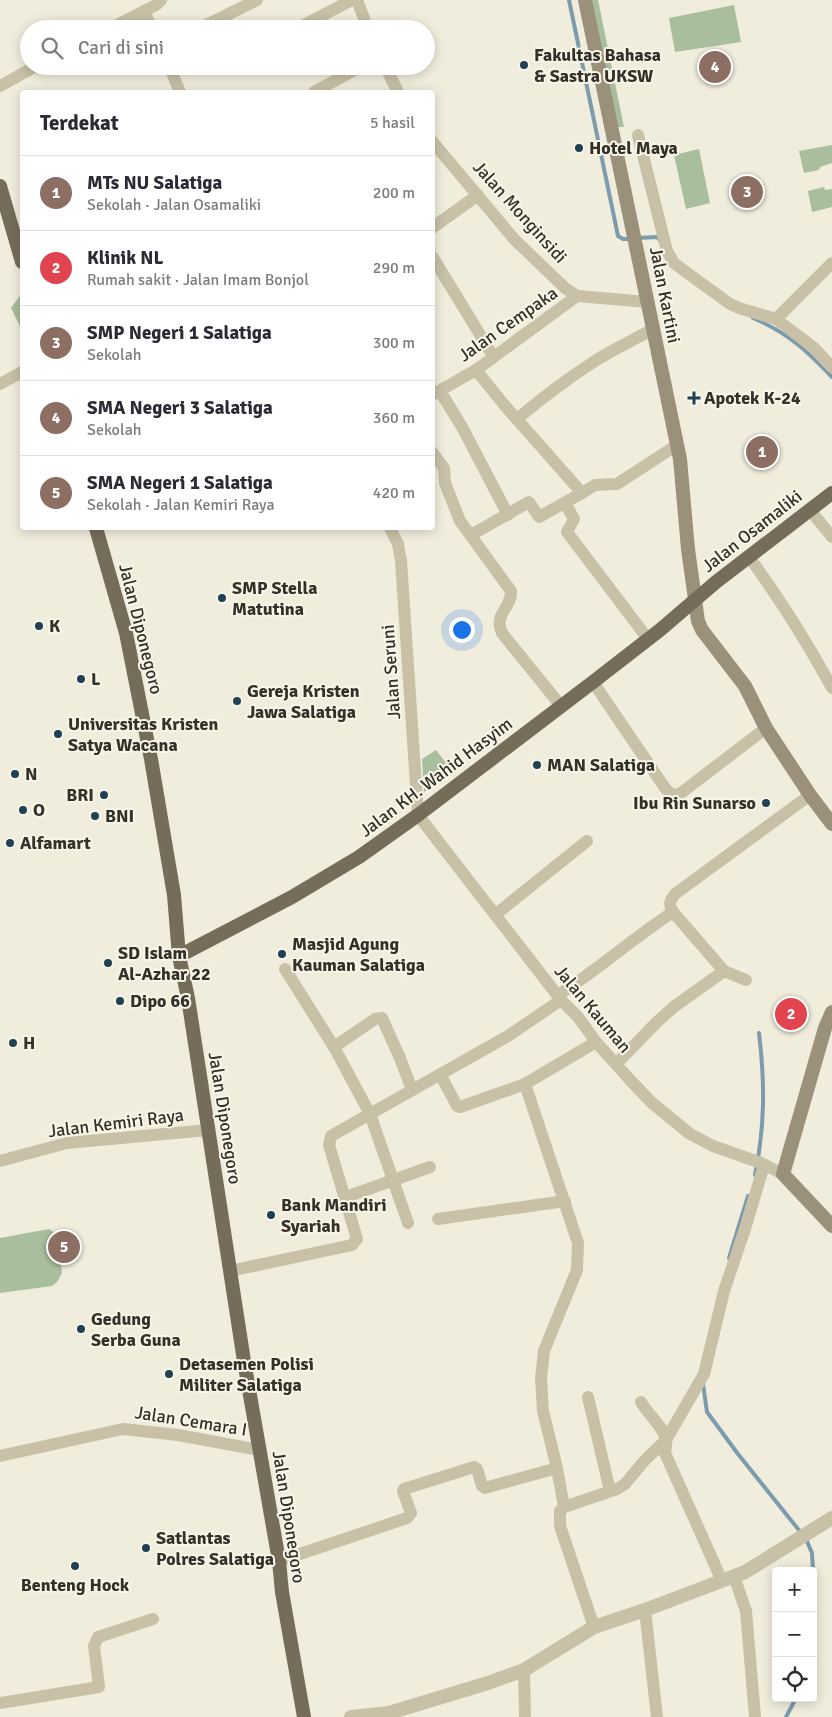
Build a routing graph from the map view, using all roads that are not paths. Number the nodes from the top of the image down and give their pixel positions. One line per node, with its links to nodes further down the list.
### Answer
1 (161, 0): 6 (street)
2 (257, 0): 9 (street)
3 (352, 0): 10 (street)
4 (357, 0): 11 (street)
5 (585, 0): 29 (main road, Jalan Kartini)
6 (144, 11): 7 (street); 8 (street)
7 (126, 20)
8 (148, 20)
9 (216, 20)
10 (313, 20)
11 (365, 20)
12 (20, 75): 16 (street)
13 (173, 75): 17 (street)
14 (345, 75): 18 (street)
15 (389, 75): 19 (street)
16 (0, 86)
17 (179, 90)
18 (318, 90)
19 (397, 90)
20 (638, 134): 30 (street)
21 (435, 145): 23 (street, Jalan Monginsidi)
22 (0, 186): 25 (main road)
23 (478, 195): 24 (street); 28 (street, Jalan Monginsidi)
24 (435, 226)
25 (20, 255)
26 (435, 261): 32 (street)
27 (832, 263): 30 (street)
28 (577, 296): 29 (street); 32 (street, Jalan Cempaka)
29 (648, 302): 31 (main road, Jalan Kartini)
30 (776, 318): 33 (street)
31 (653, 329): 38 (street); 39 (main road, Jalan Kartini)
32 (493, 356): 34 (street, Jalan Cempaka)
33 (832, 366)
34 (476, 370): 37 (street, Jalan Cempaka); 38 (street)
35 (20, 373): 36 (street)
36 (0, 384)
37 (436, 393): 45 (street)
38 (517, 419): 41 (street)
39 (677, 444): 41 (street); 51 (main road, Jalan Kartini)
40 (435, 456): 48 (street)
41 (582, 493): 43 (street)
42 (832, 493): 44 (main road, Jalan Osamaliki)
43 (564, 503): 45 (street); 52 (street)
44 (810, 510): 49 (street); 50 (main road, Jalan Osamaliki)
45 (508, 515): 48 (street)
46 (97, 530): 63 (main road, Jalan Diponegoro)
47 (391, 530): 58 (street, Jalan Seruni)
48 (471, 535): 55 (street)
49 (832, 537)
50 (749, 557): 51 (main road, Jalan Osamaliki); 54 (street)
51 (696, 600): 52 (main road, Jalan KH. Wahid Hasyim); 56 (main road, Jalan Kartini)
52 (648, 639): 53 (main road, Jalan KH. Wahid Hasyim)
53 (593, 682): 55 (main road, Jalan KH. Wahid Hasyim); 56 (street)
54 (832, 688)
55 (561, 706): 58 (main road, Jalan KH. Wahid Hasyim)
56 (766, 728): 57 (main road, Jalan Kartini)
57 (810, 795): 59 (main road, Jalan Kartini); 61 (street)
58 (418, 815): 62 (street, Jalan Kauman); 63 (main road, Jalan KH. Wahid Hasyim)
59 (832, 824)
60 (587, 841): 62 (street)
61 (672, 912): 65 (street); 67 (street)
62 (495, 915): 67 (street, Jalan Kauman)
63 (179, 956): 77 (main road, Jalan Diponegoro)
64 (285, 969): 71 (street)
65 (724, 972): 66 (street); 72 (street)
66 (746, 980)
67 (560, 998): 70 (street, Jalan Kauman); 73 (street)
68 (832, 1012): 69 (main road)
69 (829, 1030): 81 (main road)
70 (596, 1042): 72 (street, Jalan Kauman); 74 (street)
71 (334, 1047): 75 (street); 76 (street)
72 (616, 1064): 79 (street, Jalan Kauman)
73 (440, 1074): 74 (street); 75 (street)
74 (524, 1084): 84 (street)
75 (412, 1090): 76 (street)
76 (370, 1114): 82 (street); 83 (street)
77 (208, 1130): 78 (street, Jalan Kemiri Raya); 88 (main road, Jalan Diponegoro)
78 (0, 1161)
79 (758, 1163): 81 (street, Jalan Kauman); 91 (street)
80 (430, 1167): 82 (street)
81 (783, 1174): 87 (main road)
82 (393, 1179): 83 (street); 86 (street)
83 (346, 1196): 88 (street)
84 (565, 1201): 85 (street); 94 (street)
85 (438, 1219)
86 (408, 1222)
87 (831, 1224)
88 (230, 1271): 92 (main road, Jalan Diponegoro)
89 (588, 1397): 95 (street)
90 (641, 1402): 91 (street)
91 (666, 1440): 95 (street); 99 (street)
92 (259, 1450): 93 (street, Jalan Cemara I); 98 (main road, Jalan Diponegoro)
93 (0, 1456)
94 (557, 1468): 96 (street); 98 (street)
95 (610, 1491): 96 (street)
96 (564, 1508): 102 (street)
97 (832, 1518): 99 (street)
98 (279, 1561): 105 (main road, Jalan Diponegoro)
99 (728, 1579): 100 (street); 109 (street)
100 (645, 1610): 102 (street); 108 (street)
101 (153, 1619): 104 (street)
102 (594, 1627): 103 (street)
103 (524, 1670): 106 (street); 107 (street)
104 (0, 1702)
105 (304, 1717)
106 (351, 1717)
107 (526, 1717)
108 (657, 1717)
109 (755, 1717)

